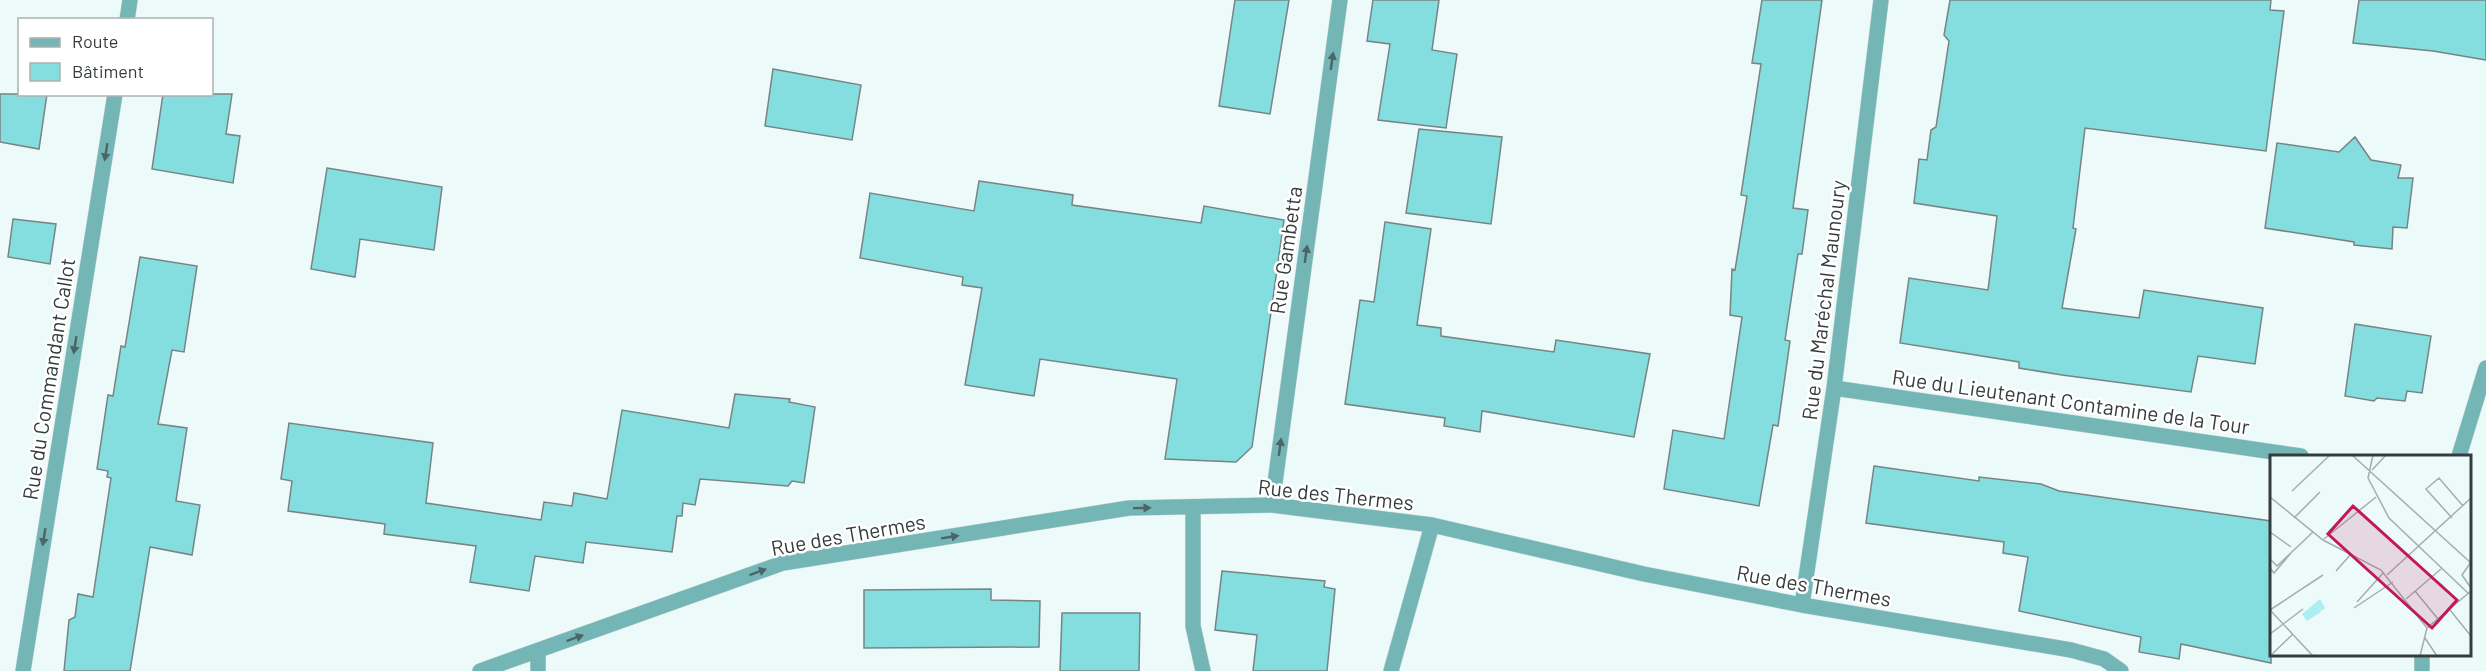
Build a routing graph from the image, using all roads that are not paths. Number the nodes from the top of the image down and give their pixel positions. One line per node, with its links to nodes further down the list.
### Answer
1 (130, 0): 4 (street)
2 (1340, 0): 10 (street, Rue Gambetta, one-way to 2)
3 (1881, 0): 7 (street, Rue du Maréchal Maunoury)
4 (127, 18)
5 (115, 96): 15 (street, Rue du Commandant Callot, one-way to 15)
6 (2486, 368): 9 (street)
7 (1834, 388): 8 (street, Rue du Lieutenant Contamine de la Tour); 13 (street, Rue du Maréchal Maunoury)
8 (2294, 455)
9 (2459, 455)
10 (1272, 505): 11 (street, Rue des Thermes); 12 (street, Rue des Thermes)
11 (1193, 507): 14 (street, Rue des Thermes, one-way to 11); 18 (street)
12 (1432, 525): 13 (street, Rue des Thermes); 19 (street)
13 (1802, 605): 20 (street, Rue des Thermes)
14 (538, 651): 16 (street, Rue des Thermes); 17 (street)
15 (23, 671)
16 (480, 671)
17 (538, 671)
18 (1203, 671)
19 (1391, 671)
20 (2121, 671)

